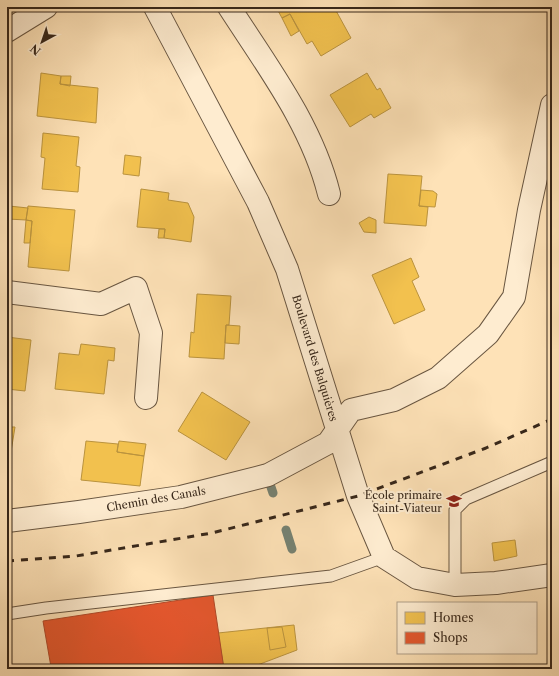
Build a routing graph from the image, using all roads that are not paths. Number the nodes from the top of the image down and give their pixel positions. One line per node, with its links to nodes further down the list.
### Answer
1 (46, 7): 4 (street)
2 (155, 7): 9 (street, Boulevard des Balquières)
3 (229, 7): 6 (street)
4 (7, 31)
5 (552, 105): 9 (street, Chemin des Canals)
6 (329, 194)
7 (7, 292): 8 (street)
8 (146, 398)
9 (337, 430): 11 (street, Chemin des Canals); 12 (street, Boulevard des Balquières)
10 (552, 462): 14 (lane)
11 (7, 521)
12 (384, 557): 14 (street); 15 (lane)
13 (552, 575): 14 (street)
14 (455, 585)
15 (7, 614)

